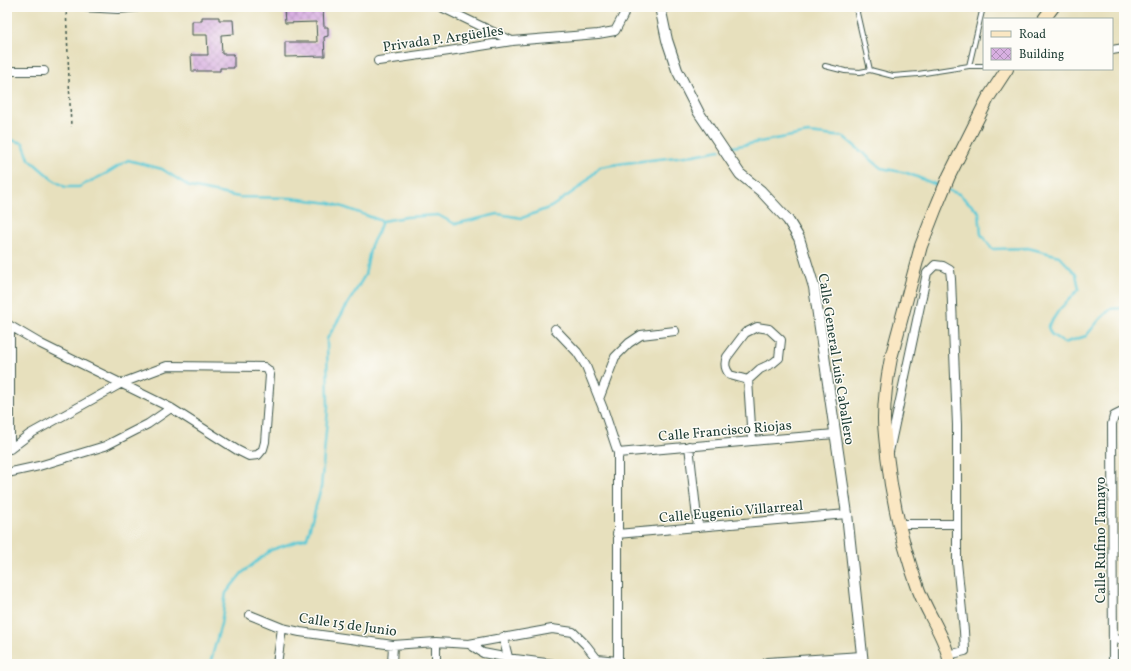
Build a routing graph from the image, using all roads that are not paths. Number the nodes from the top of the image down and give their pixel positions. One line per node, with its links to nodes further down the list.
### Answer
1 (83, 7): 2 (street)
2 (139, 7)
3 (441, 7): 10 (street)
4 (626, 7): 10 (street, Privada P. Argüelles)
5 (660, 7): 29 (street, Calle General Luis Caballero)
6 (858, 7): 17 (lane)
7 (983, 7): 15 (lane)
8 (1053, 7): 9 (main road)
9 (1045, 18)
10 (512, 41): 13 (street, Privada P. Argüelles)
11 (1124, 48): 12 (street)
12 (1113, 50)
13 (378, 61)
14 (825, 66): 17 (lane)
15 (970, 66): 16 (lane); 17 (lane)
16 (983, 66)
17 (870, 70)
18 (1007, 70): 34 (main road)
19 (7, 71): 20 (street)
20 (44, 71)
21 (9, 325): 25 (street); 32 (street)
22 (555, 329): 26 (street)
23 (675, 331): 26 (street)
24 (748, 380): 24 (street); 30 (street)
25 (122, 383): 27 (street); 27 (street); 32 (street)
26 (599, 399): 33 (street)
27 (171, 408): 35 (street)
28 (1124, 411): 45 (street, Calle Rufino Tamayo)
29 (835, 434): 30 (street, Calle Francisco Riojas); 36 (street, Calle General Luis Caballero)
30 (752, 441): 31 (street, Calle Francisco Riojas)
31 (689, 446): 33 (street, Calle Francisco Riojas); 39 (street)
32 (8, 448)
33 (618, 453): 40 (street)
34 (887, 461): 37 (main road); 38 (street)
35 (7, 473)
36 (847, 514): 39 (street, Calle Eugenio Villarreal); 51 (street, Calle General Luis Caballero)
37 (899, 524): 38 (street); 52 (main road)
38 (957, 524): 52 (street)
39 (698, 527): 40 (street, Calle Eugenio Villarreal)
40 (618, 534): 54 (street)
41 (250, 615): 42 (street, Calle 15 de Junio)
42 (282, 628): 48 (street, Calle 15 de Junio); 55 (street)
43 (504, 637): 47 (street, Calle 15 de Junio); 49 (street); 50 (street, Calle 15 de Junio)
44 (1124, 639): 45 (street)
45 (1113, 640): 60 (street, Calle Rufino Tamayo)
46 (436, 642): 47 (street, Calle 15 de Junio); 48 (street, Calle 15 de Junio); 57 (street)
47 (469, 644): 49 (street, Calle 15 de Junio)
48 (392, 645): 56 (street)
49 (508, 657): 58 (street, Calle 15 de Junio)
50 (597, 659): 54 (street); 59 (street)
51 (863, 660): 53 (street)
52 (949, 660)
53 (767, 662)
54 (618, 663)
55 (276, 664)
56 (392, 664)
57 (436, 664)
58 (554, 664)
59 (589, 664)
60 (1113, 664)

